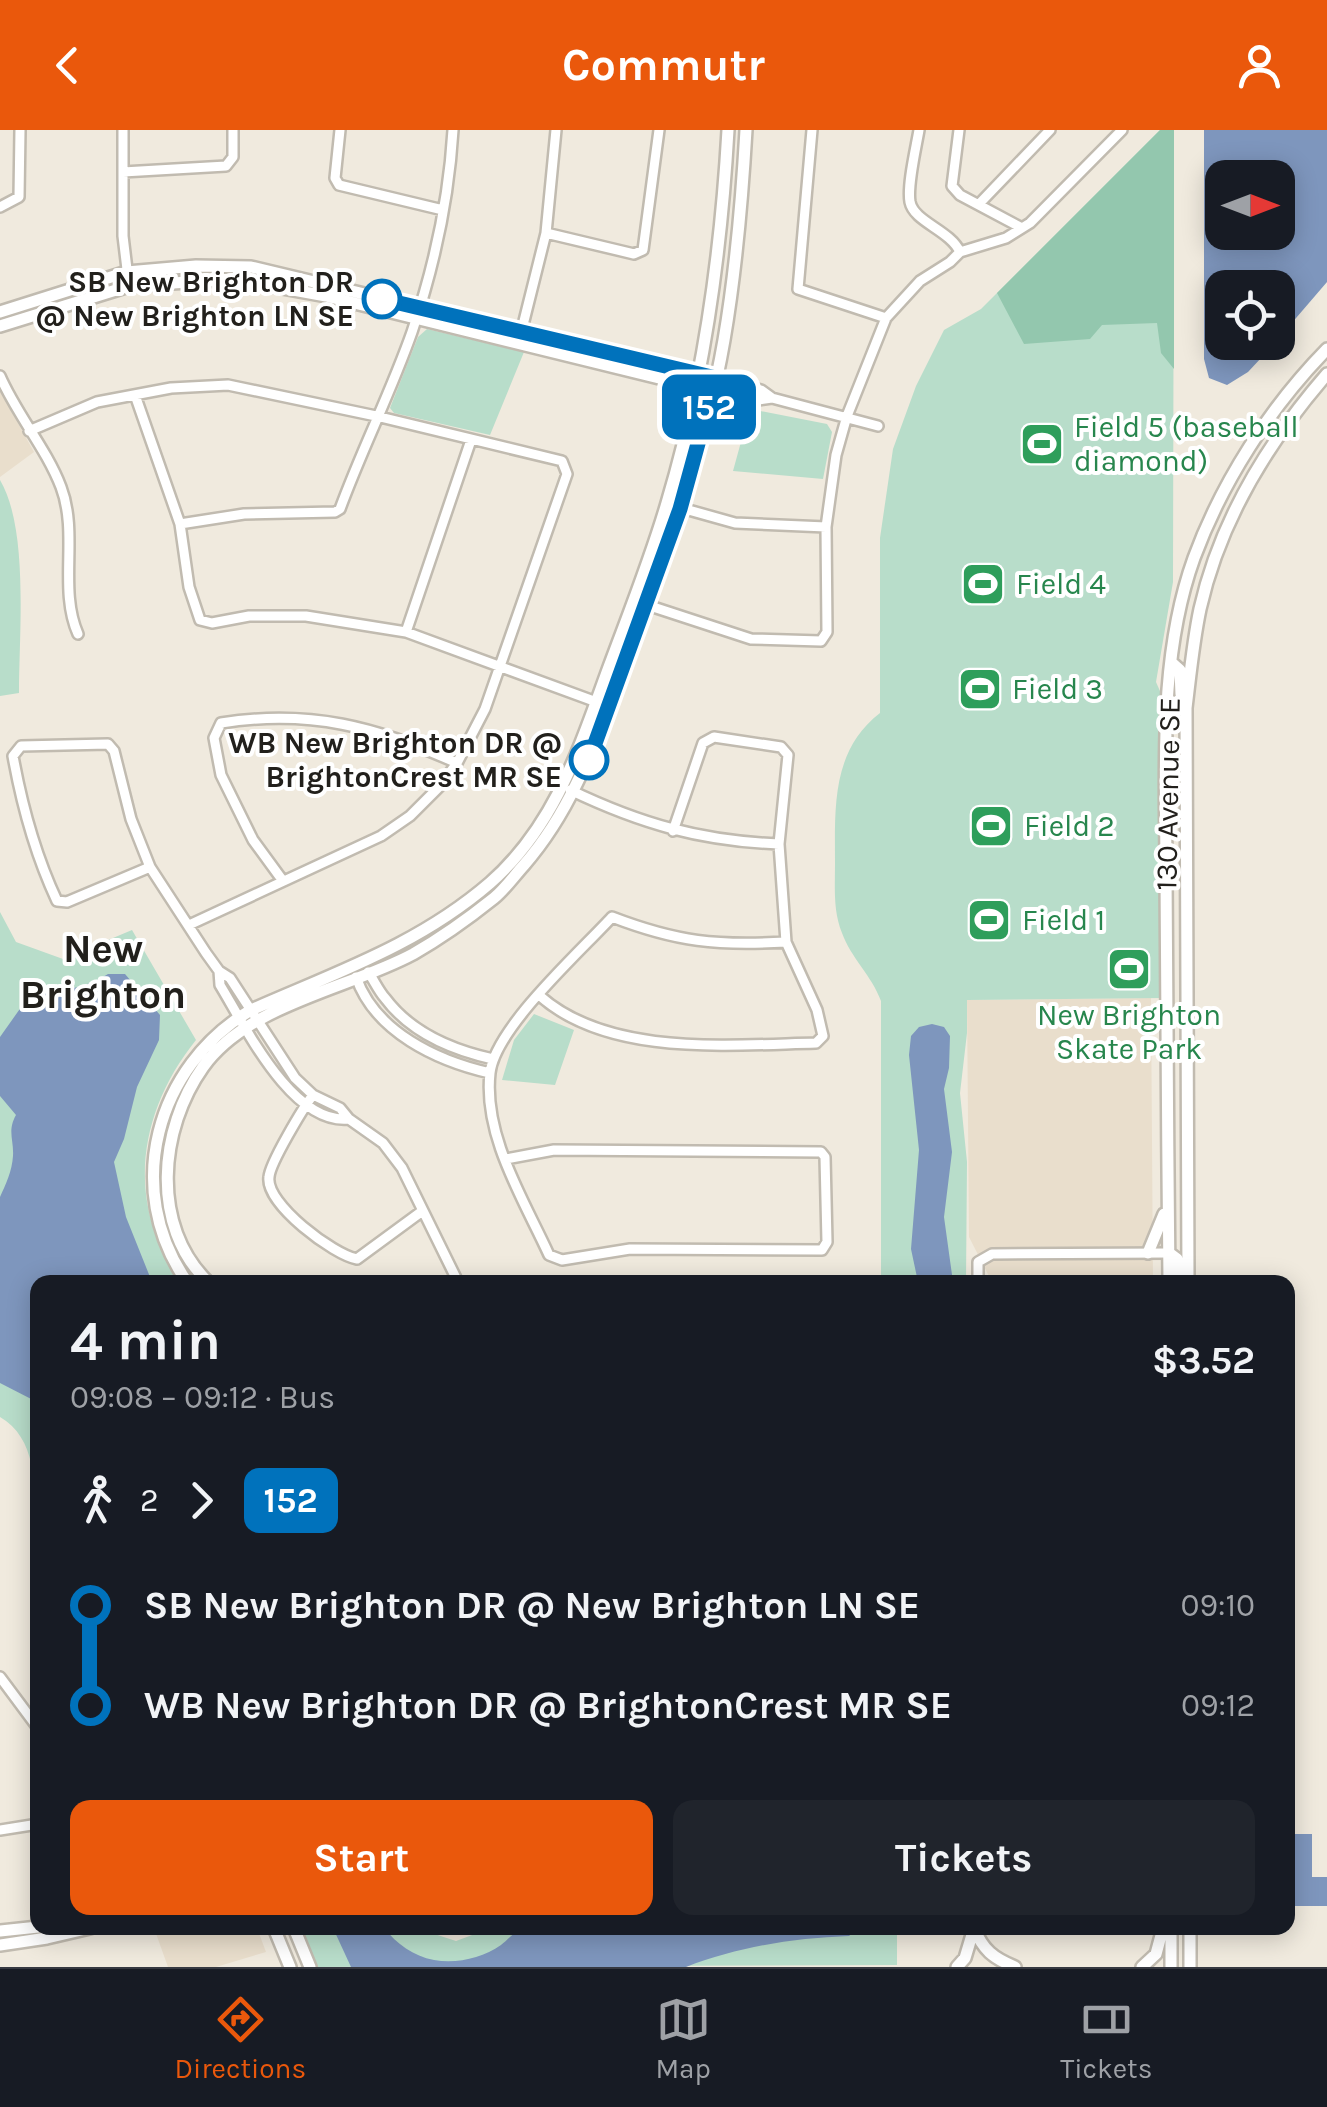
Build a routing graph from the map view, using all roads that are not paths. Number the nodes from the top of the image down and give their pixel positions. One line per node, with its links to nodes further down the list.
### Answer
1 (20, 130): 17 (street)
2 (122, 130): 15 (street)
3 (233, 130): 15 (street)
4 (340, 130): 18 (street)
5 (453, 130): 18 (street)
6 (556, 130): 20 (street)
7 (659, 130): 20 (street)
8 (728, 130): 33 (street)
9 (746, 130): 32 (street)
10 (812, 130): 26 (street)
11 (919, 130): 21 (street)
12 (958, 130): 16 (street)
13 (1050, 130): 16 (street)
14 (1122, 130): 19 (street)
15 (123, 172): 22 (street)
16 (979, 204): 19 (street)
17 (0, 207)
18 (443, 210): 25 (street)
19 (1022, 228): 21 (street)
20 (546, 233): 28 (street)
21 (960, 252): 26 (street)
22 (127, 272): 23 (street); 24 (street); 25 (street)
23 (129, 286): 25 (street); 27 (street)
24 (0, 312)
25 (418, 314): 28 (street); 37 (street)
26 (886, 318): 38 (street)
27 (0, 326)
28 (520, 339): 33 (street)
29 (1327, 349): 51 (street, 130 Avenue SE)
30 (1327, 374): 48 (street, 130 Avenue SE)
31 (0, 376): 40 (street)
32 (716, 378): 33 (street); 34 (street); 36 (street)
33 (696, 380): 34 (street); 42 (street)
34 (712, 391): 36 (street); 43 (street)
35 (136, 395): 37 (street); 40 (street); 44 (street)
36 (772, 398): 38 (street)
37 (376, 416): 41 (street); 44 (street)
38 (846, 416): 39 (street); 45 (street)
39 (878, 426)
40 (29, 430): 50 (street)
41 (470, 440): 49 (street); 52 (street)
42 (667, 504): 43 (street); 46 (street)
43 (680, 509): 45 (street); 47 (street)
44 (180, 524): 49 (street)
45 (826, 527): 47 (street)
46 (634, 600): 47 (street); 53 (street)
47 (647, 606): 53 (street)
48 (1196, 631): 51 (street); 58 (street, 130 Avenue SE)
49 (406, 632): 52 (street)
50 (78, 634)
51 (1171, 662): 58 (street); 76 (street, 130 Avenue SE)
52 (500, 667): 53 (street); 56 (street)
53 (602, 704): 57 (street)
54 (330, 721): 55 (street); 56 (street); 62 (street)
55 (327, 736)
56 (457, 763): 62 (street)
57 (569, 789): 59 (street); 65 (street); 66 (street)
58 (1187, 804): 78 (street, 130 Avenue SE)
59 (673, 831): 60 (street); 60 (street)
60 (780, 844): 64 (street)
61 (150, 868): 61 (street); 63 (street)
62 (284, 881): 63 (street)
63 (189, 925): 69 (street)
64 (786, 942): 68 (street); 68 (street)
65 (358, 964): 66 (street); 67 (street); 69 (street)
66 (370, 973): 67 (street); 70 (street)
67 (356, 980): 69 (street); 71 (street)
68 (540, 996): 70 (street)
69 (249, 1019): 72 (street); 73 (street); 81 (street); 82 (street)
70 (494, 1060): 71 (street)
71 (490, 1074): 75 (street)
72 (313, 1094): 73 (street); 74 (street)
73 (305, 1104): 74 (street); 77 (street)
74 (348, 1120): 77 (street)
75 (506, 1159): 75 (street)
76 (1169, 1195): 79 (street, 130 Avenue SE); 80 (street)
77 (421, 1212): 83 (street)
78 (1188, 1212): 79 (street); 87 (street, 130 Avenue SE)
79 (1168, 1253): 80 (street); 85 (street, 130 Avenue SE); 86 (street)
80 (1148, 1254): 84 (street)
81 (183, 1275)
82 (202, 1275)
83 (454, 1275)
84 (978, 1275)
85 (1169, 1275)
86 (1179, 1275)
87 (1188, 1275)
88 (0, 1677): 89 (street)
89 (30, 1717)
90 (30, 1825): 91 (street)
91 (0, 1830)
92 (30, 1928): 93 (street)
93 (0, 1931)
94 (60, 1935): 102 (street)
95 (277, 1935): 103 (street)
96 (297, 1935): 104 (street)
97 (972, 1935): 105 (street)
98 (977, 1935): 106 (street)
99 (1161, 1935): 107 (street)
100 (1171, 1935): 108 (street)
101 (1190, 1935): 109 (street)
102 (0, 1945)
103 (290, 1967)
104 (310, 1967)
105 (956, 1967)
106 (1015, 1967)
107 (1142, 1967)
108 (1172, 1967)
109 (1190, 1967)

